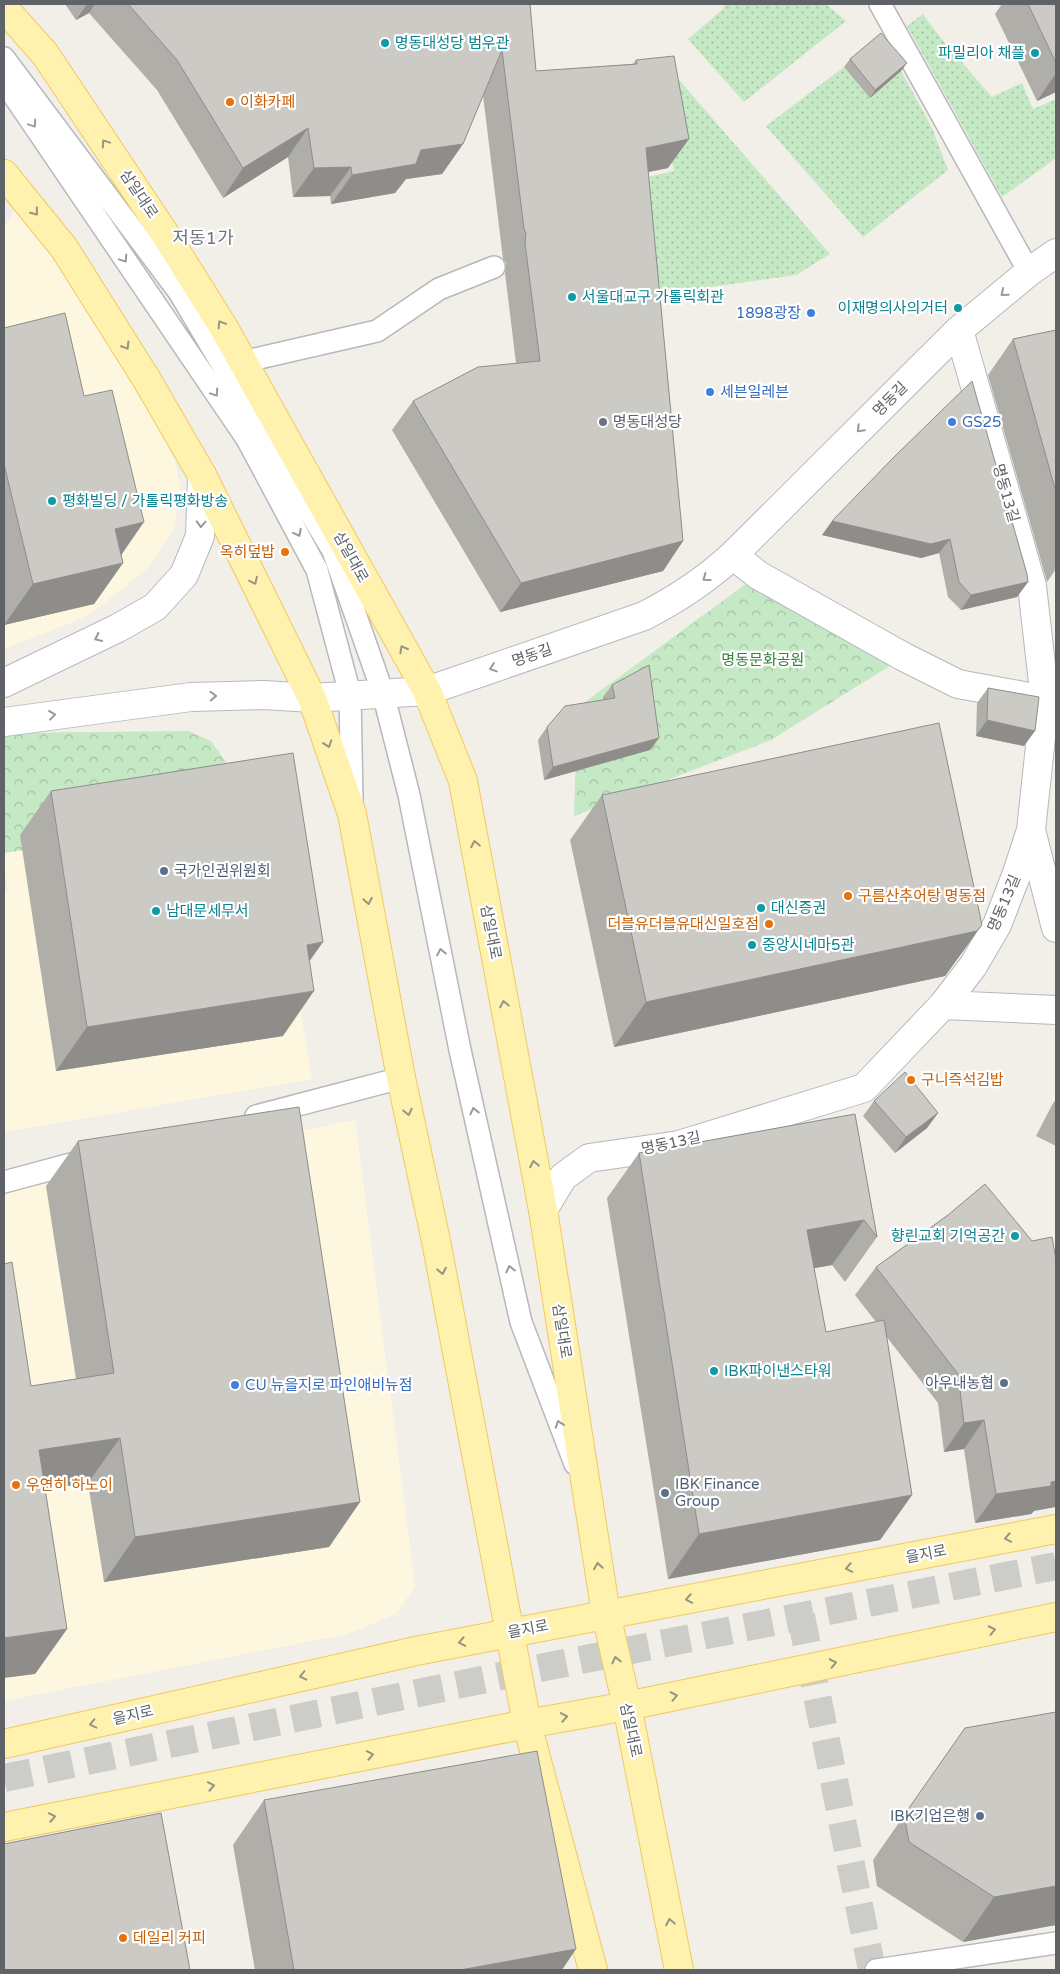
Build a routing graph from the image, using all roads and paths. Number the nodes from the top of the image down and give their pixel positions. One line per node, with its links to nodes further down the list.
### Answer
1 (880, 4): 8 (lane)
2 (4, 8): 10 (main road, 삼일대로, one-way to 2)
3 (4, 58): 15 (lane)
4 (4, 85): 16 (lane, one-way to 16)
5 (4, 174): 11 (main road, one-way to 11)
6 (1056, 253): 8 (street, 명동길)
7 (494, 268): 10 (lane)
8 (1029, 272): 9 (street, 명동길, one-way to 9)
9 (959, 330): 12 (street, 명동길, one-way to 12); 18 (street, 명동13길)
10 (242, 362): 14 (main road, 삼일대로, one-way to 10)
11 (202, 475): 13 (street, one-way to 13); 17 (main road, one-way to 17)
12 (733, 555): 14 (street, 명동길, one-way to 14); 18 (street)
13 (4, 683)
14 (427, 692): 15 (street, 명동길); 29 (main road, 삼일대로, one-way to 14)
15 (383, 693): 16 (street, 명동길); 30 (lane, one-way to 15)
16 (350, 694): 17 (street, 명동길); 20 (lane)
17 (312, 698): 19 (street, 명동길, one-way to 17); 20 (main road, one-way to 20)
18 (1045, 700): 21 (street, 명동13길)
19 (4, 722)
20 (352, 814): 25 (main road, one-way to 25)
21 (1031, 830): 22 (street); 23 (street, 명동13길)
22 (1056, 928)
23 (943, 1005): 24 (street); 29 (street, 명동13길)
24 (1056, 1010)
25 (401, 1078): 26 (lane); 34 (main road, one-way to 34)
26 (240, 1120)
27 (108, 1155): 28 (lane)
28 (4, 1182)
29 (543, 1210): 30 (main road, 삼일대로)
30 (589, 1502): 32 (main road, 삼일대로, one-way to 30)
31 (1056, 1530): 32 (main road, 을지로, one-way to 32)
32 (606, 1614): 34 (main road, 을지로); 35 (main road, 삼일대로, one-way to 32)
33 (1056, 1617): 35 (main road, one-way to 33)
34 (510, 1632): 36 (main road); 37 (main road, 을지로, one-way to 37)
35 (626, 1706): 36 (main road, one-way to 35); 43 (main road, 삼일대로, one-way to 35)
36 (527, 1724): 38 (main road, one-way to 36); 42 (main road)
37 (4, 1744)
38 (153, 1797): 39 (street); 40 (main road, one-way to 38)
39 (158, 1826)
40 (4, 1827)
41 (1056, 1943): 44 (lane)
42 (593, 1970)
43 (680, 1970)
44 (876, 1970)

